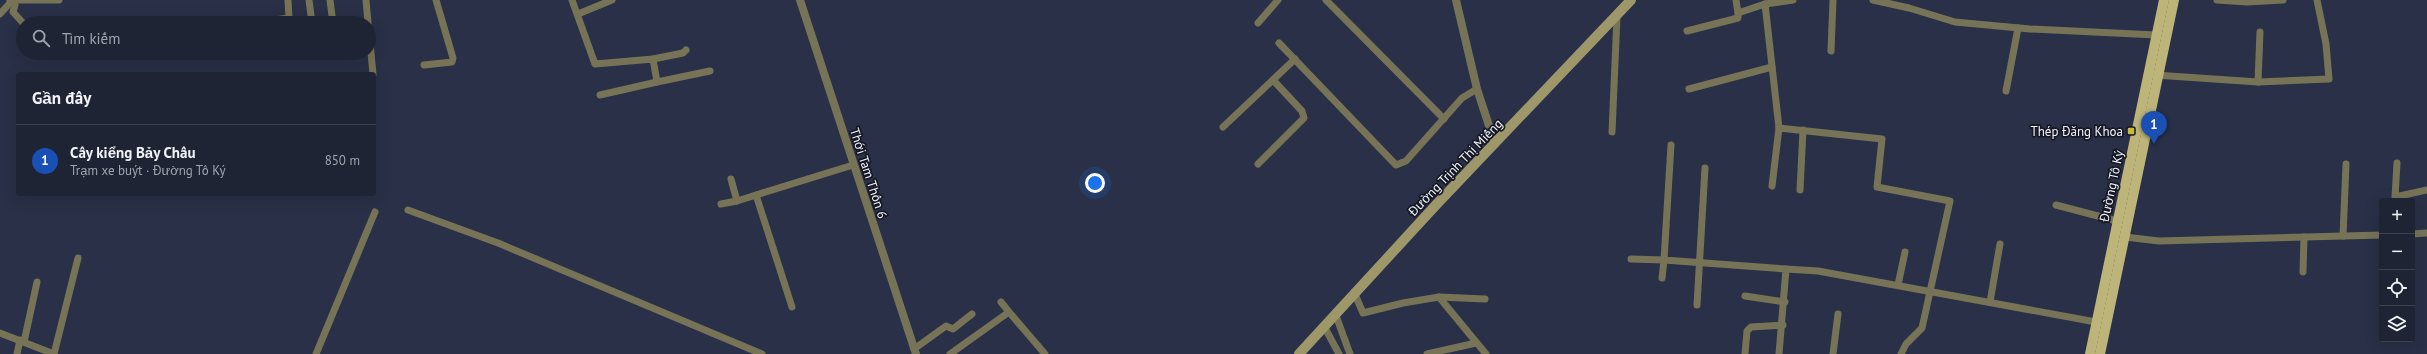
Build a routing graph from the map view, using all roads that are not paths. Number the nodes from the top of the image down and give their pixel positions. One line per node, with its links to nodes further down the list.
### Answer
1 (59, 0): 23 (street)
2 (288, 0): 30 (street)
3 (309, 0): 31 (street)
4 (330, 0): 32 (street)
5 (366, 0): 33 (street)
6 (436, 0): 46 (street)
7 (572, 0): 28 (street)
8 (612, 0): 28 (street)
9 (800, 0): 68 (street, Thới Tam Thôn 6)
10 (1278, 0): 35 (street)
11 (1326, 0): 58 (street)
12 (1456, 0): 55 (street)
13 (1632, 0): 34 (main road, Đường Trịnh Thị Miếng)
14 (1736, 0): 26 (street)
15 (1793, 0): 25 (street)
16 (1833, 0): 42 (street)
17 (1873, 0): 24 (street)
18 (2164, 0): 39 (main road, Đường Tô Ký)
19 (2174, 0): 39 (main road, Đường Tô Ký)
20 (2217, 0): 21 (street)
21 (2282, 0)
22 (2317, 0): 53 (street)
23 (10, 1): 27 (street); 29 (street)
24 (1889, 1): 36 (street)
25 (1765, 4): 26 (street); 47 (street)
26 (1738, 13): 37 (street)
27 (0, 14)
28 (578, 14): 43 (street)
29 (17, 16)
30 (289, 16)
31 (311, 16)
32 (332, 16)
33 (367, 16)
34 (1617, 17): 62 (street); 63 (main road, Đường Trịnh Thị Miếng)
35 (1258, 23)
36 (2018, 28): 39 (street); 56 (street)
37 (1687, 31)
38 (2260, 32): 53 (street)
39 (2162, 35): 50 (main road, Đường Tô Ký)
40 (1278, 43): 44 (street)
41 (686, 50): 43 (street)
42 (1831, 51)
43 (653, 59): 52 (street)
44 (1295, 59): 51 (street); 58 (street)
45 (372, 60): 49 (street)
46 (424, 65)
47 (1772, 67): 54 (street); 60 (street)
48 (710, 71): 52 (street)
49 (373, 72)
50 (2153, 75): 53 (street); 80 (main road, Đường Tô Ký); 85 (main road, Đường Tô Ký)
51 (1273, 80): 59 (street); 66 (street)
52 (657, 82): 57 (street)
53 (2258, 82)
54 (1688, 88)
55 (1477, 89): 58 (street); 63 (street)
56 (2006, 91)
57 (600, 95)
58 (1444, 119)
59 (1224, 127)
60 (1780, 128): 61 (street); 71 (street)
61 (1803, 130): 72 (street); 98 (street)
62 (1612, 132)
63 (1495, 144): 99 (main road, Đường Trịnh Thị Miếng)
64 (1671, 144): 91 (street)
65 (2397, 163): 73 (street)
66 (1258, 164)
67 (2346, 164): 84 (street)
68 (853, 165): 74 (street); 118 (street, Thới Tam Thôn 6)
69 (1705, 168): 92 (street)
70 (730, 179): 75 (street)
71 (1772, 186)
72 (1800, 190)
73 (2427, 190)
74 (756, 195): 75 (street); 107 (street)
75 (736, 201): 76 (street)
76 (722, 204)
77 (2056, 205): 80 (street)
78 (408, 210): 122 (street)
79 (375, 212): 121 (street)
80 (2117, 222): 112 (main road, Đường Tô Ký)
81 (2427, 233): 82 (street)
82 (2415, 234)
83 (2379, 235): 84 (street)
84 (2343, 236): 86 (street)
85 (2125, 237): 86 (street); 135 (main road, Đường Tô Ký)
86 (2304, 237): 94 (street)
87 (2000, 244): 105 (street)
88 (1905, 252): 97 (street)
89 (78, 258): 120 (street)
90 (1631, 259): 91 (street)
91 (1664, 260): 92 (street); 95 (street)
92 (1699, 262): 93 (street); 106 (street)
93 (1786, 269): 97 (street); 104 (street)
94 (2303, 272)
95 (1662, 278)
96 (38, 282): 116 (street)
97 (1898, 285): 98 (street)
98 (1932, 291): 105 (street); 133 (street)
99 (1354, 292): 101 (street); 109 (main road, Đường Trịnh Thị Miếng)
100 (1745, 296): 104 (street)
101 (1439, 297): 102 (street); 117 (street)
102 (1485, 299)
103 (1001, 302): 108 (street)
104 (1785, 302): 113 (street)
105 (1990, 302): 112 (street)
106 (1697, 305)
107 (792, 307)
108 (1009, 312): 123 (street); 124 (street)
109 (1335, 313): 114 (main road, Đường Trịnh Thị Miếng); 127 (street)
110 (972, 314): 118 (street)
111 (1838, 314): 132 (street)
112 (2096, 322): 134 (main road, Đường Tô Ký)
113 (1783, 325): 130 (street); 131 (street)
114 (1324, 326): 125 (main road, Đường Trịnh Thị Miếng); 126 (street)
115 (0, 332): 116 (street)
116 (22, 341): 119 (street); 120 (street)
117 (1476, 343): 128 (street); 129 (street)
118 (915, 351)
119 (17, 354)
120 (54, 354)
121 (316, 354)
122 (762, 354)
123 (950, 354)
124 (1045, 354)
125 (1299, 354)
126 (1339, 354)
127 (1350, 354)
128 (1427, 354)
129 (1486, 354)
130 (1745, 354)
131 (1779, 354)
132 (1833, 354)
133 (1901, 354)
134 (2090, 354)
135 (2100, 354)

